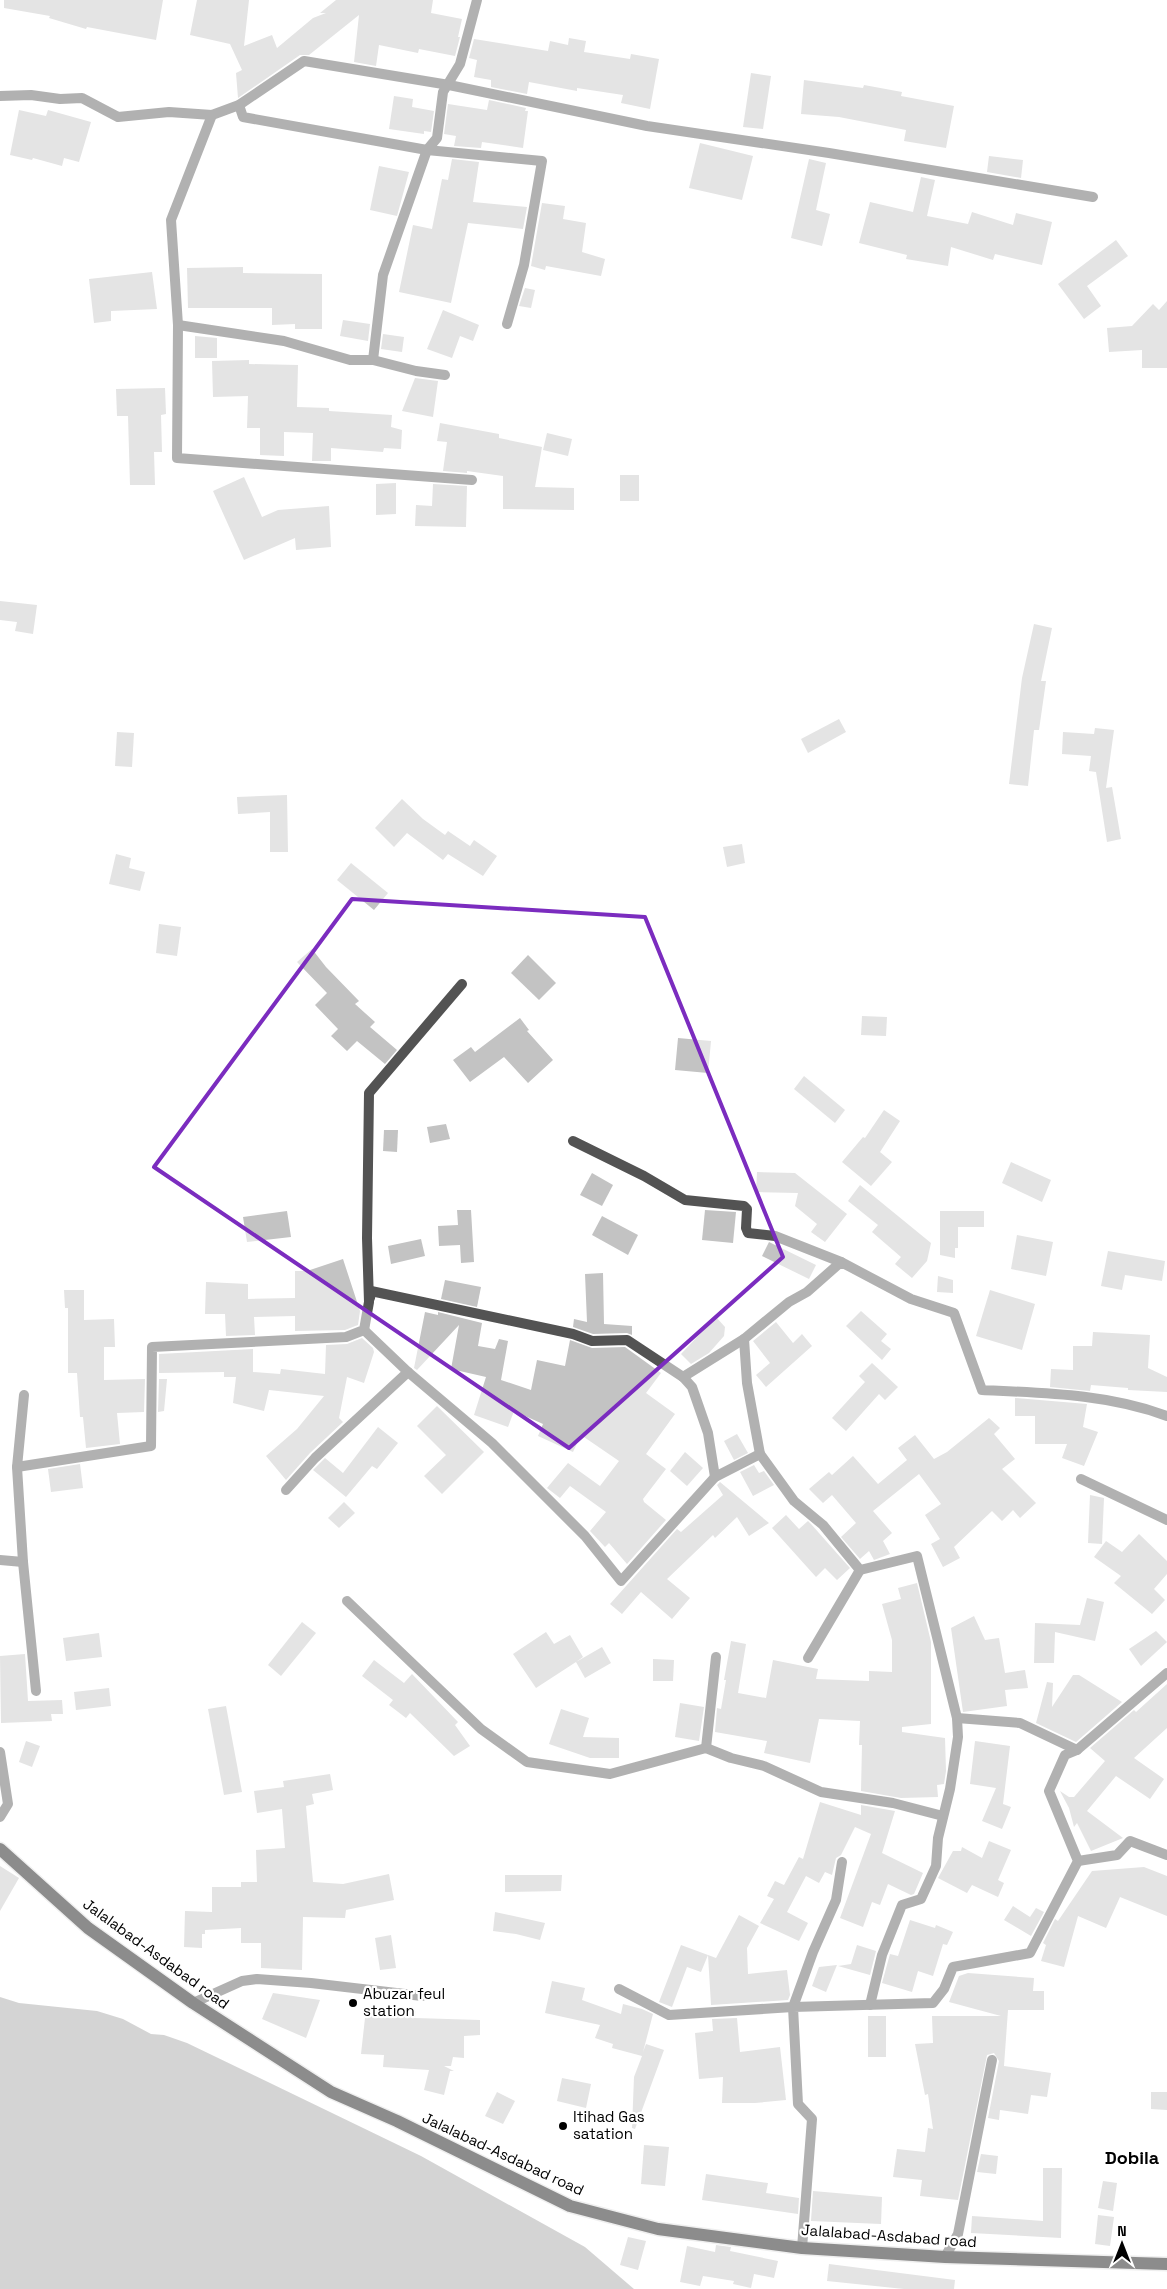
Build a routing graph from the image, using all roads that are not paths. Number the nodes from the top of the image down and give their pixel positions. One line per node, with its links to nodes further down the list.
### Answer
1 (477, 0): 2 (street)
2 (448, 85): 4 (street); 6 (street); 7 (street)
3 (0, 96): 5 (street)
4 (239, 105): 5 (street); 6 (street)
5 (212, 115): 9 (street)
6 (427, 150): 8 (street); 10 (street)
7 (1093, 197)
8 (507, 324)
9 (178, 325): 10 (street); 12 (street)
10 (373, 360): 11 (street)
11 (445, 375)
12 (472, 480)
13 (462, 984): 16 (street)
14 (573, 1142): 15 (street)
15 (841, 1262): 18 (street); 22 (street)
16 (369, 1302): 17 (street); 20 (street)
17 (364, 1330): 19 (street); 24 (street)
18 (744, 1338): 20 (street); 23 (street)
19 (408, 1372): 25 (street); 27 (street)
20 (683, 1377): 25 (street)
21 (24, 1395): 24 (street)
22 (1167, 1416)
23 (760, 1454): 25 (street); 31 (street)
24 (18, 1467): 30 (street)
25 (715, 1477)
26 (1081, 1479): 28 (street)
27 (286, 1490)
28 (1167, 1520)
29 (0, 1560): 30 (street)
30 (23, 1562): 36 (street)
31 (860, 1570): 34 (street); 37 (street)
32 (347, 1601): 38 (street)
33 (716, 1657): 38 (street)
34 (808, 1658)
35 (1167, 1673): 39 (street)
36 (36, 1691)
37 (957, 1718): 39 (street); 41 (street)
38 (706, 1748): 41 (street)
39 (1077, 1750): 45 (street)
40 (0, 1752): 42 (street)
41 (942, 1816): 50 (street)
42 (0, 1817)
43 (0, 1849): 49 (main road, Jalalabad-Asdabad road)
44 (1167, 1855): 45 (street)
45 (1078, 1861): 50 (street)
46 (842, 1862): 51 (street)
47 (619, 1989): 51 (street)
48 (422, 1996): 49 (street)
49 (193, 2003): 53 (main road, Jalalabad-Asdabad road)
50 (870, 2005): 51 (street)
51 (793, 2008): 53 (street)
52 (992, 2060): 54 (street)
53 (802, 2248): 54 (main road, Jalalabad-Asdabad road)
54 (945, 2257): 55 (main road, Jalalabad-Asdabad road)
55 (1167, 2264)

